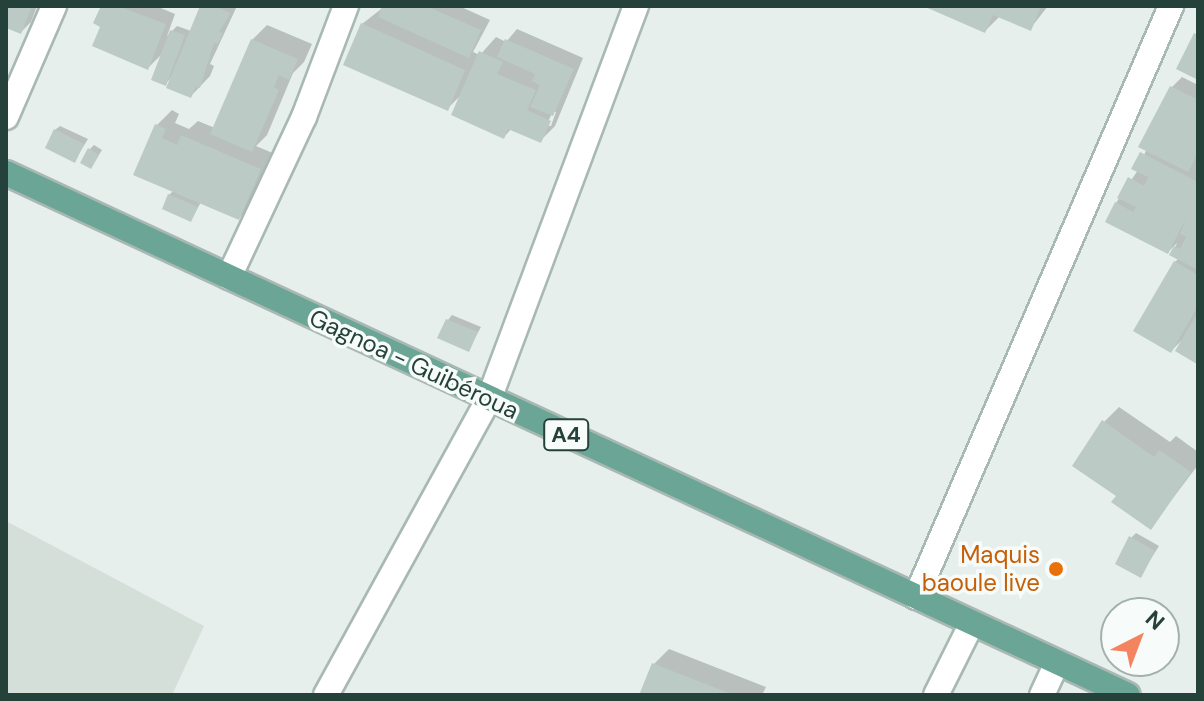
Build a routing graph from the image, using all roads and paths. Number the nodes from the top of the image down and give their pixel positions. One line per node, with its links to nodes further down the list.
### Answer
1 (54, 6): 5 (street)
2 (346, 6): 7 (street)
3 (636, 6): 8 (street)
4 (1171, 6): 9 (street)
5 (6, 117)
6 (6, 173): 7 (main road, Gagnoa - Guibéroua / A4)
7 (229, 277): 8 (main road, Gagnoa - Guibéroua / A4)
8 (489, 399): 9 (main road, Gagnoa - Guibéroua / A4); 12 (street)
9 (916, 597): 10 (main road, Gagnoa - Guibéroua / A4)
10 (972, 623): 11 (main road, Gagnoa - Guibéroua / A4); 13 (street)
11 (1057, 663): 14 (street); 15 (main road, Gagnoa - Guibéroua / A4)
12 (326, 695)
13 (936, 695)
14 (1042, 695)
15 (1128, 695)

